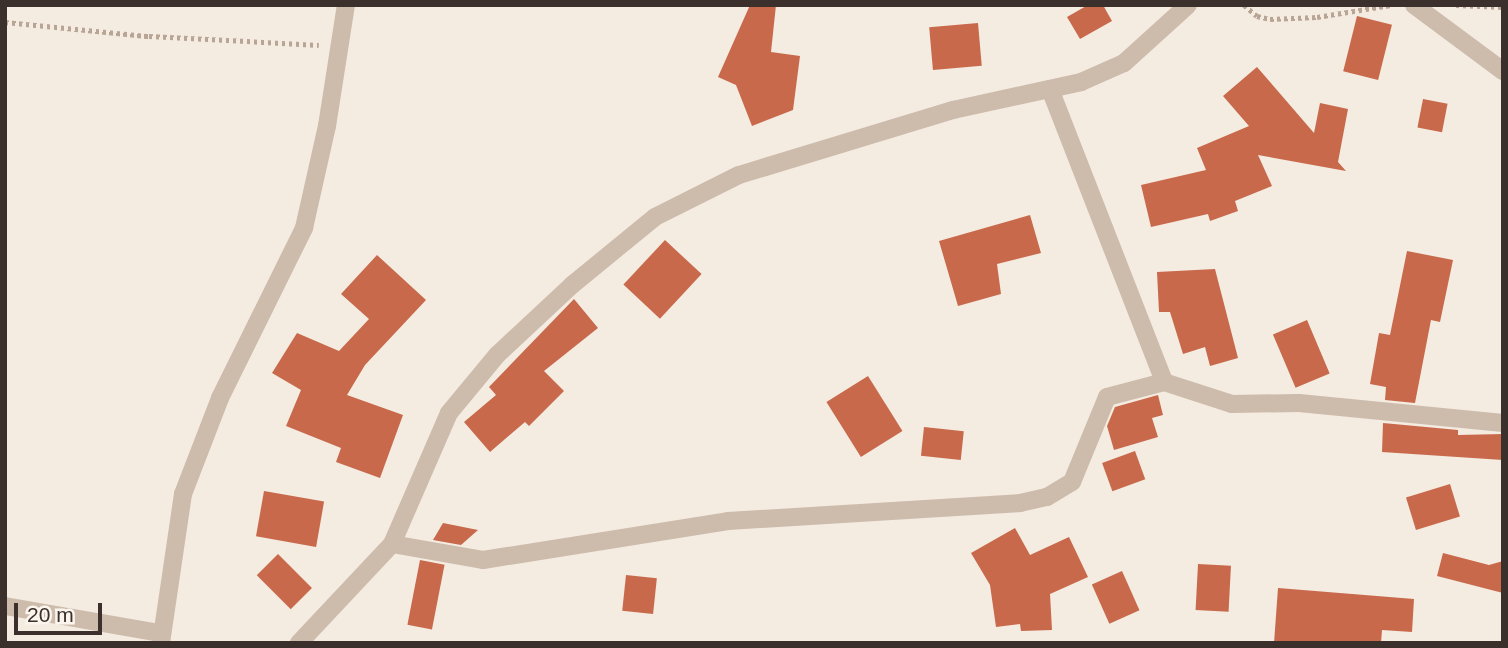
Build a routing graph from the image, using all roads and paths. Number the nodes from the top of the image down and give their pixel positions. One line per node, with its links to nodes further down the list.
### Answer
1 (346, 5): 9 (street)
2 (1188, 5): 11 (street)
3 (1244, 5): 4 (path)
4 (1392, 5)
5 (1414, 5): 10 (street)
6 (1452, 5): 7 (path)
7 (1503, 7)
8 (5, 22): 9 (path)
9 (337, 46): 16 (street)
10 (1503, 71)
11 (1050, 89): 12 (street); 14 (street)
12 (1164, 382): 13 (street); 14 (street)
13 (1503, 423)
14 (392, 544): 17 (street)
15 (5, 606): 16 (street)
16 (161, 638)
17 (299, 643)

